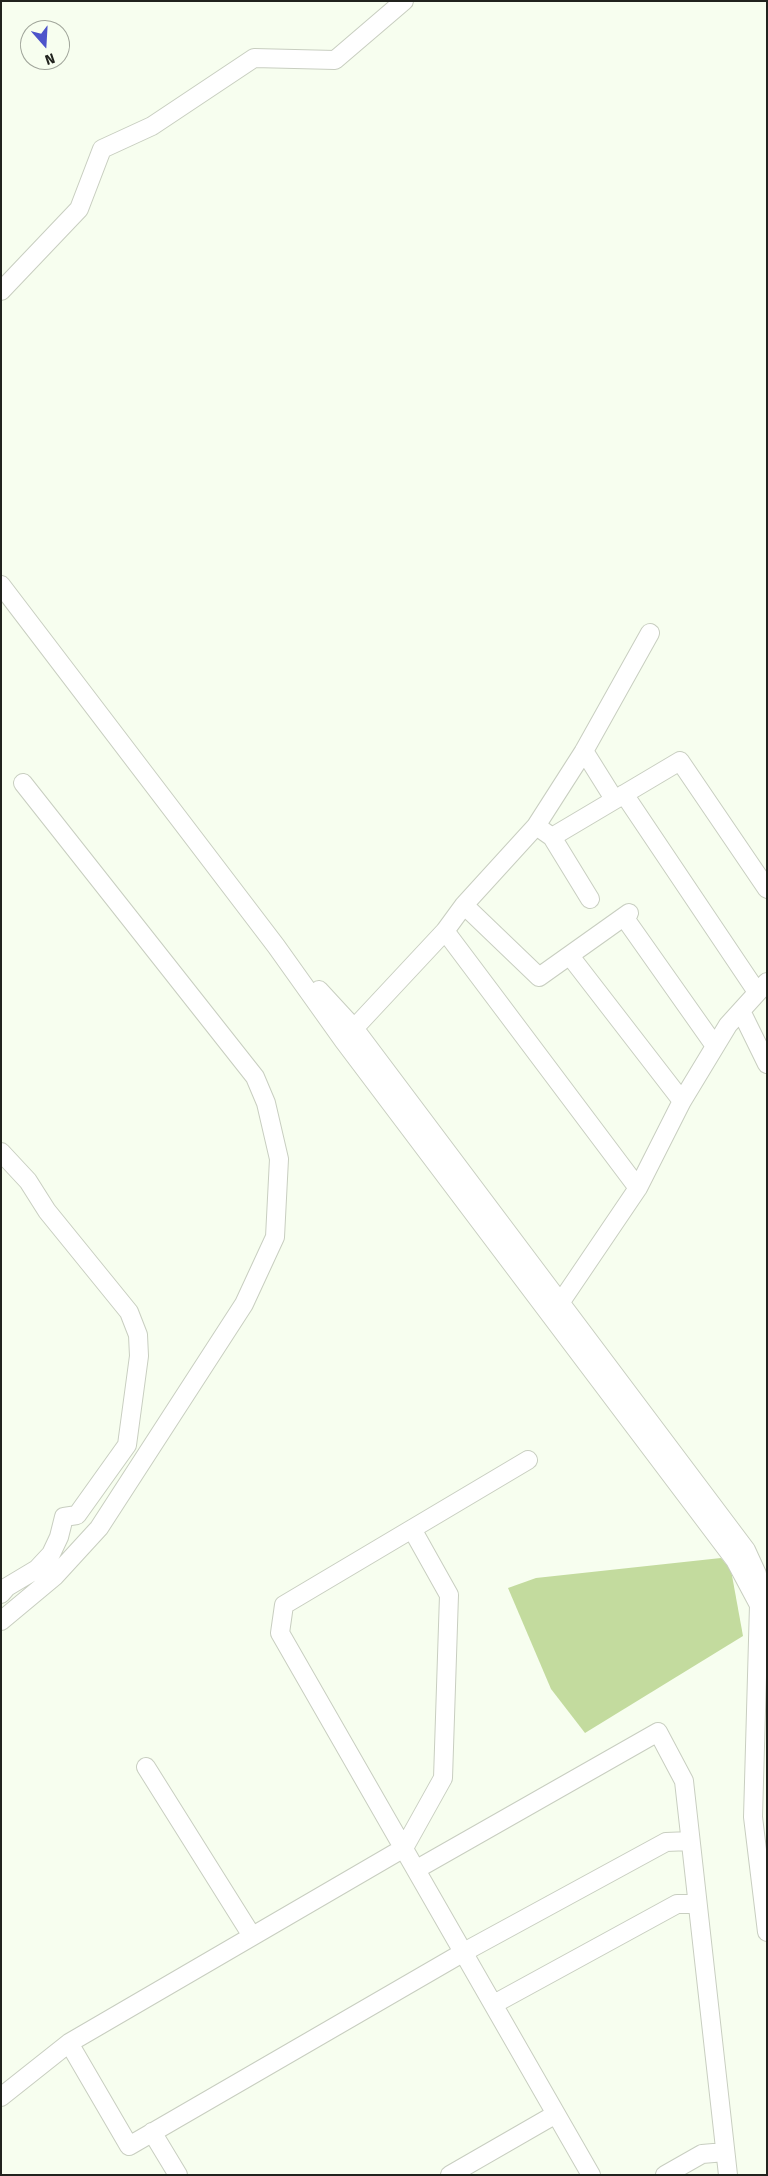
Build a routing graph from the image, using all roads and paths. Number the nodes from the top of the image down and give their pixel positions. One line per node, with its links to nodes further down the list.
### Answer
1 (404, 1): 2 (street)
2 (1, 291)
3 (1, 585): 17 (street)
4 (650, 633): 5 (street)
5 (584, 751): 7 (street); 8 (street)
6 (23, 783): 28 (street)
7 (619, 797): 9 (street); 10 (street); 15 (street)
8 (536, 826): 9 (street); 12 (street)
9 (552, 837): 11 (street)
10 (767, 889)
11 (590, 899)
12 (464, 905): 13 (street); 14 (street)
13 (445, 931): 17 (street); 22 (street)
14 (570, 956): 18 (street); 20 (street)
15 (762, 987): 16 (street)
16 (741, 1011): 18 (street); 19 (street)
17 (348, 1034): 23 (street)
18 (715, 1046): 20 (street)
19 (767, 1064)
20 (682, 1101): 22 (street)
21 (1, 1152): 26 (street)
22 (638, 1188): 23 (street)
23 (556, 1310): 27 (street)
24 (528, 1460): 25 (street)
25 (412, 1529): 31 (street); 31 (street)
26 (1, 1594)
27 (763, 1605): 34 (street)
28 (1, 1621)
29 (146, 1768): 35 (street)
30 (690, 1841): 32 (street); 33 (street); 36 (street)
31 (404, 1848): 32 (street); 35 (street)
32 (417, 1869): 36 (street)
33 (696, 1904): 37 (street); 42 (street)
34 (767, 1932)
35 (252, 1936): 38 (street)
36 (464, 1952): 37 (street); 41 (street)
37 (494, 2004): 40 (street)
38 (69, 2043): 39 (street); 41 (street)
39 (1, 2097)
40 (556, 2114): 44 (street); 45 (street)
41 (152, 2132): 43 (street)
42 (725, 2152): 46 (street); 47 (street)
43 (178, 2175)
44 (450, 2175)
45 (591, 2175)
46 (665, 2175)
47 (728, 2175)

